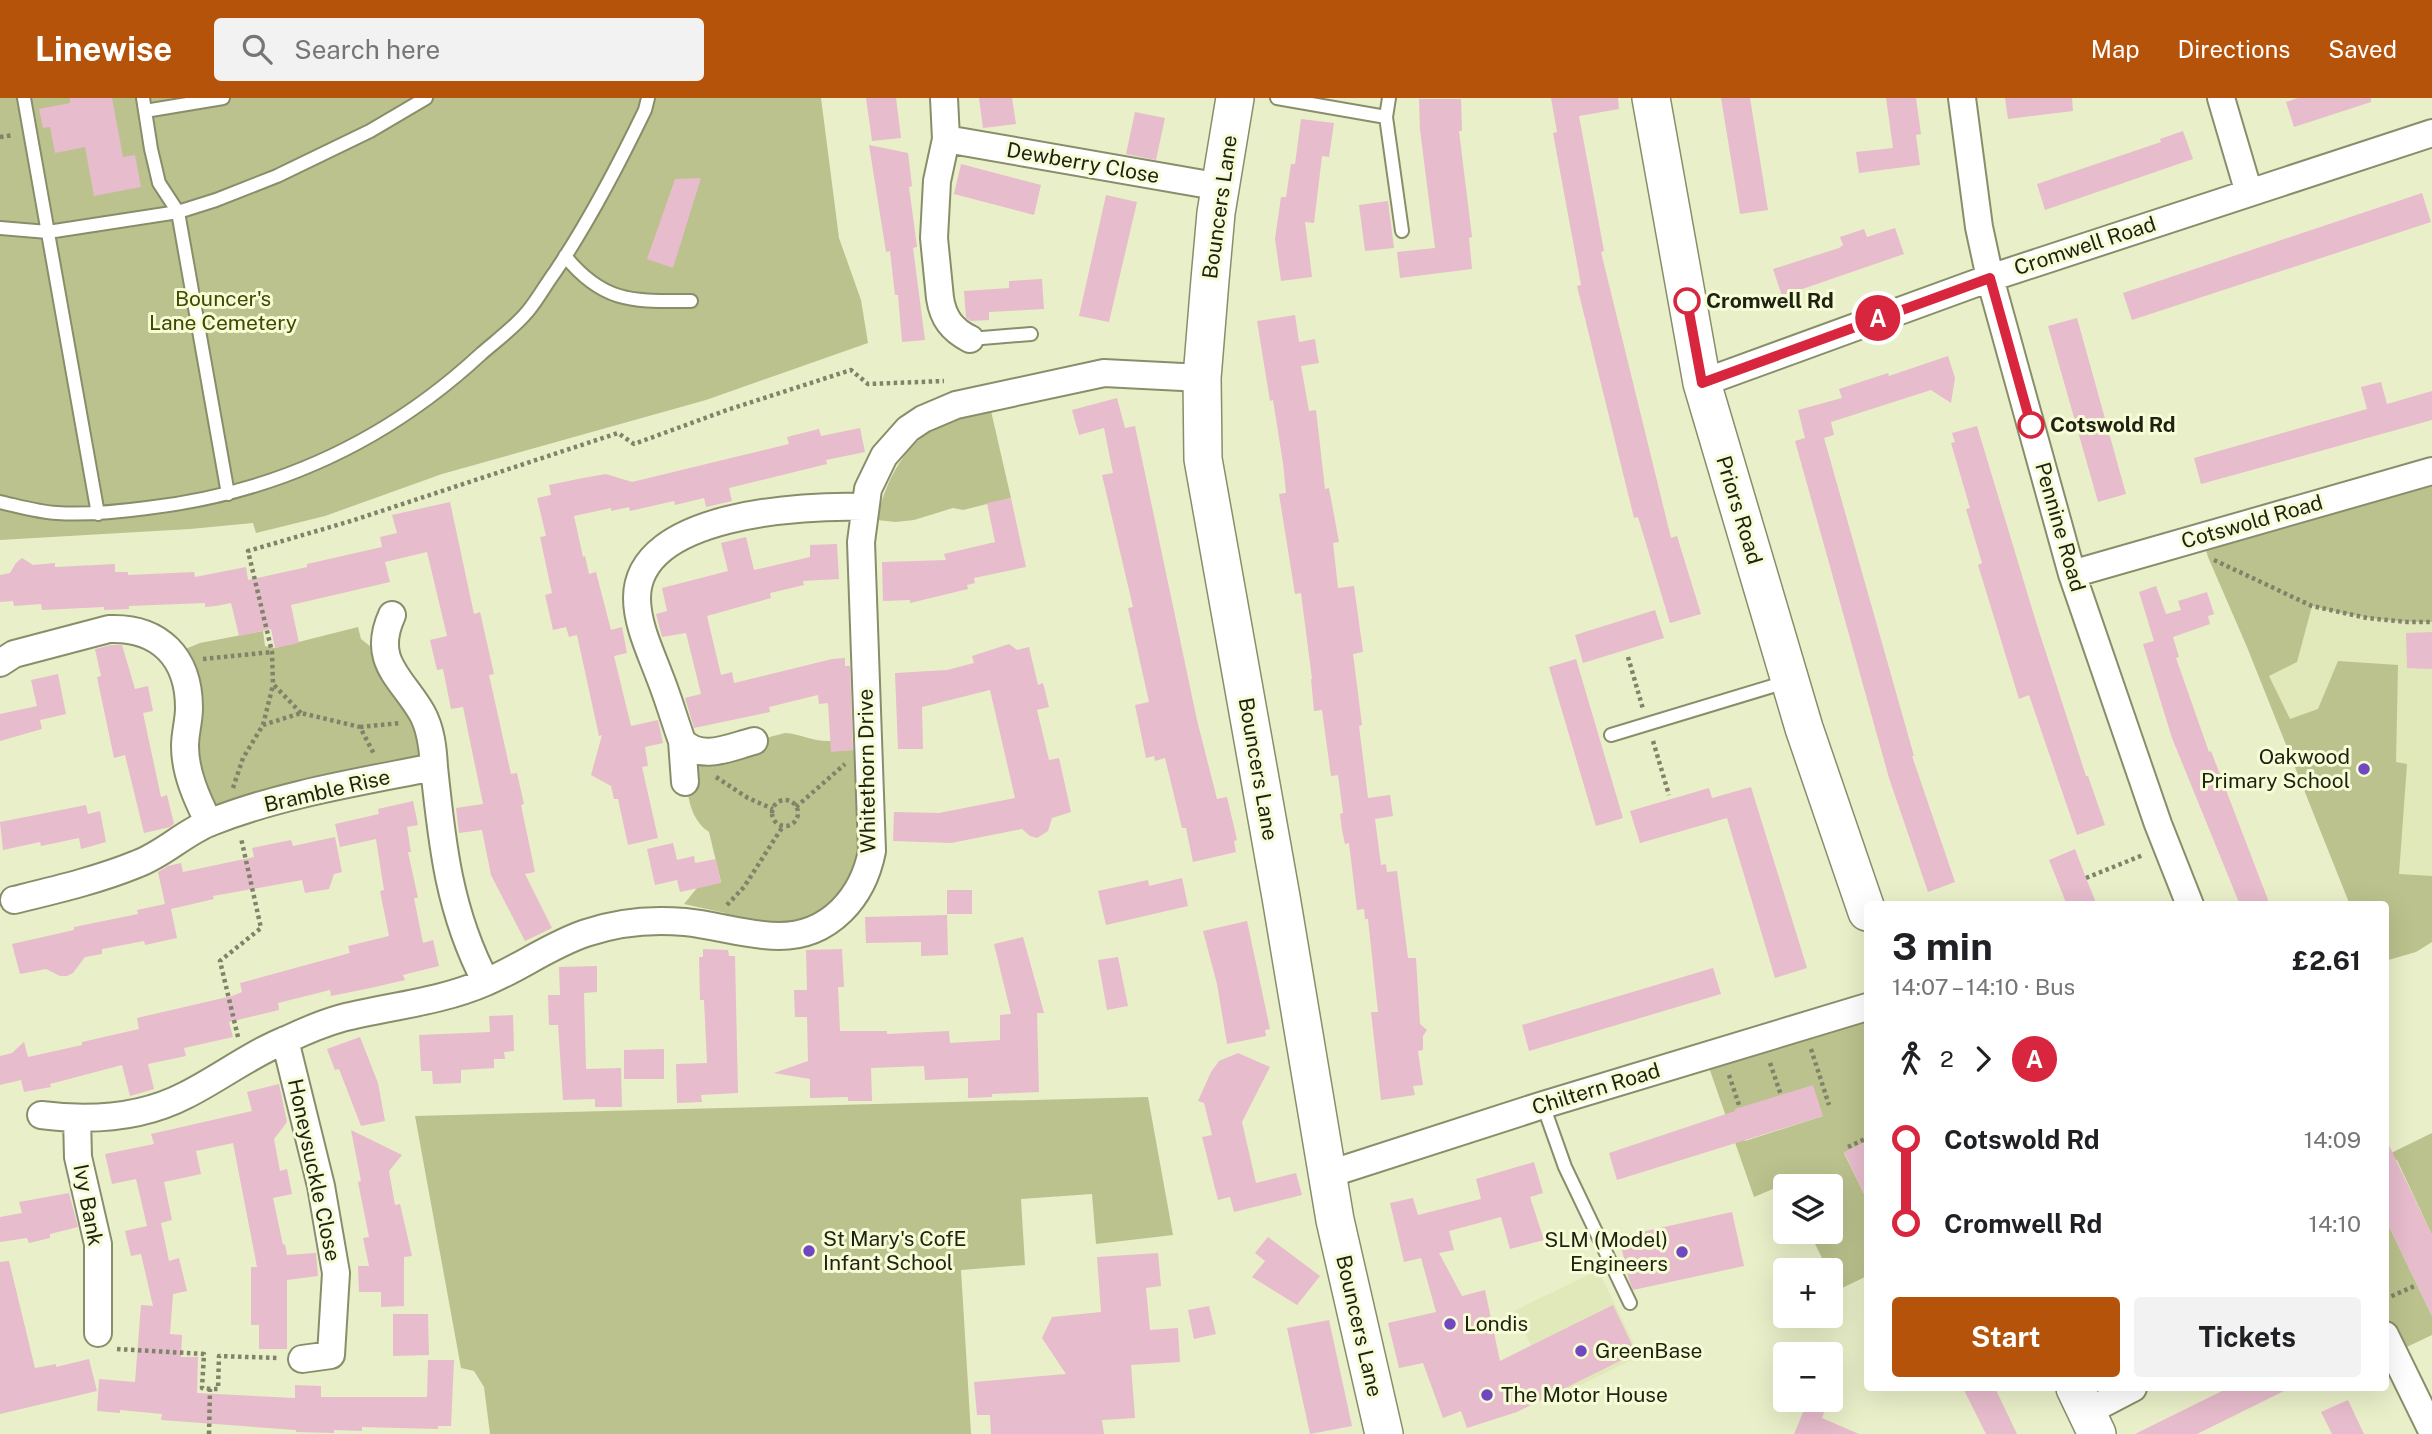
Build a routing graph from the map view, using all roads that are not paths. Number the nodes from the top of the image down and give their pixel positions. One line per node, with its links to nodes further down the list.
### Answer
1 (24, 98): 21 (lane)
2 (223, 98): 12 (lane)
3 (426, 98): 18 (lane)
4 (648, 98): 22 (lane)
5 (944, 98): 15 (street)
6 (1235, 98): 16 (street, Bouncers Lane)
7 (1278, 98): 13 (lane)
8 (1389, 98): 13 (lane)
9 (1651, 98): 28 (street, Priors Road)
10 (1962, 98): 23 (street, Pennine Road)
11 (2221, 98): 17 (street)
12 (144, 105): 18 (lane)
13 (1386, 117): 20 (lane)
14 (2432, 133): 17 (street, Cromwell Road)
15 (946, 139): 16 (street, Dewberry Close); 26 (street)
16 (1221, 187): 27 (street, Bouncers Lane)
17 (2249, 193): 23 (street, Cromwell Road)
18 (178, 212): 21 (lane); 30 (lane)
19 (0, 228): 21 (lane)
20 (1402, 231)
21 (48, 232): 33 (lane)
22 (565, 256): 24 (lane); 30 (lane)
23 (1990, 278): 28 (street, Cromwell Road); 34 (street, Pennine Road)
24 (691, 301)
25 (1031, 334): 26 (lane)
26 (970, 339)
27 (1202, 378): 32 (street, Whitethorn Drive); 53 (street, Bouncers Lane)
28 (1702, 383): 37 (street, Priors Road)
29 (2432, 471): 34 (street, Cotswold Road)
30 (228, 494): 33 (lane)
31 (0, 502): 33 (lane)
32 (864, 507): 40 (street); 47 (street, Whitethorn Drive)
33 (98, 514)
34 (2072, 574): 45 (street, Pennine Road)
35 (392, 615): 41 (street)
36 (0, 663): 43 (street)
37 (1790, 681): 38 (lane); 46 (street, Priors Road)
38 (1611, 735)
39 (754, 741): 40 (street)
40 (692, 747): 42 (street)
41 (434, 767): 43 (street, Bramble Rise); 47 (street)
42 (685, 782)
43 (209, 822): 44 (street, Bramble Rise)
44 (14, 900)
45 (2188, 901)
46 (1864, 903)
47 (485, 982): 49 (street, Whitethorn Drive)
48 (1864, 1008): 50 (street, Chiltern Road)
49 (285, 1040): 52 (street, Whitethorn Drive); 57 (street, Honeysuckle Close)
50 (1543, 1105): 53 (street, Chiltern Road); 54 (lane)
51 (41, 1115): 52 (street, Whitethorn Drive)
52 (77, 1118): 55 (street, Ivy Bank)
53 (1326, 1175): 61 (street, Bouncers Lane)
54 (1630, 1303)
55 (98, 1333)
56 (2389, 1343): 60 (street)
57 (303, 1359)
58 (2127, 1391): 59 (street)
59 (2086, 1411)
60 (2432, 1431)
61 (1384, 1434)

